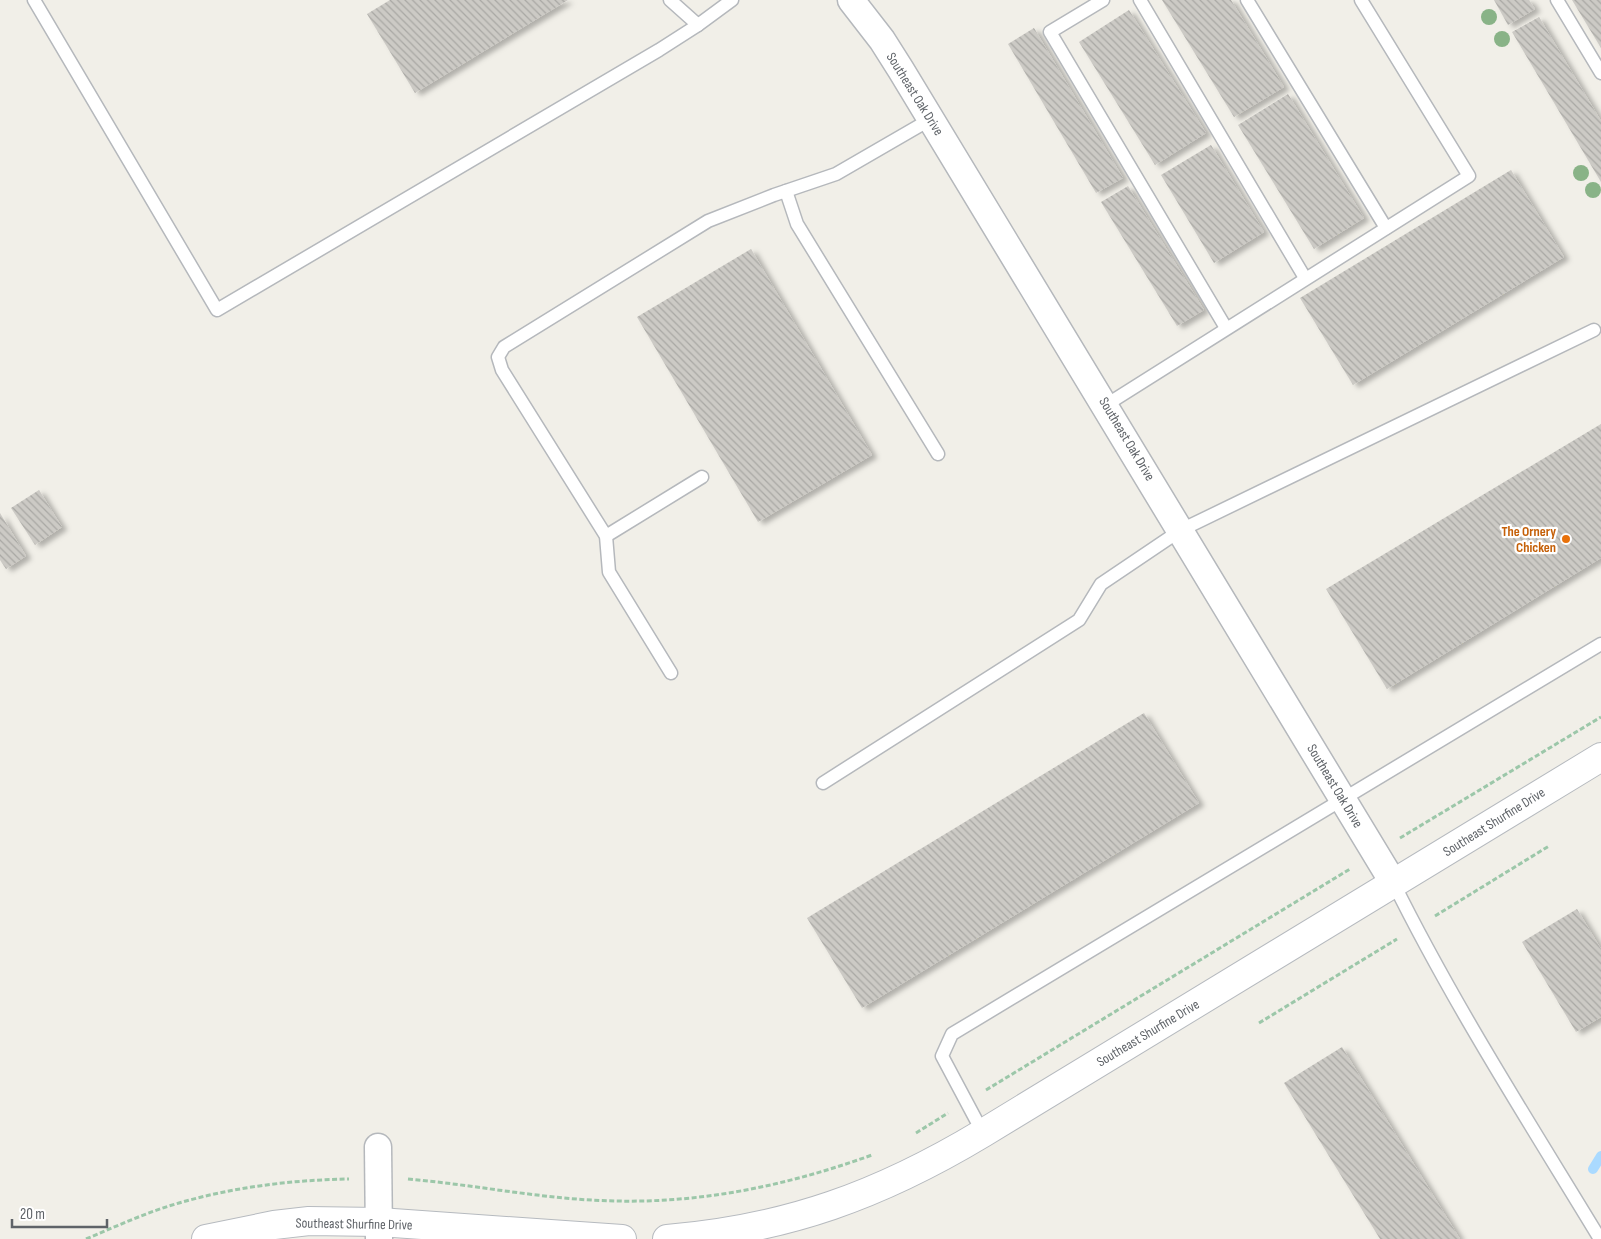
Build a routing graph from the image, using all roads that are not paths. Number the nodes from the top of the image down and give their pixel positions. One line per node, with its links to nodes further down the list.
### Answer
1 (34, 0): 10 (lane)
2 (670, 0): 10 (lane)
3 (732, 0): 10 (lane)
4 (851, 0): 12 (street, Southeast Oak Drive)
5 (1103, 0): 16 (lane)
6 (1140, 0): 15 (lane)
7 (1247, 0): 14 (lane)
8 (1362, 0): 14 (lane)
9 (1557, 0): 11 (lane)
10 (698, 25)
11 (1601, 73)
12 (931, 119): 13 (lane); 18 (street, Southeast Oak Drive)
13 (786, 191): 19 (lane); 22 (lane)
14 (1386, 228): 15 (lane)
15 (1306, 278): 16 (lane)
16 (1226, 328): 18 (lane)
17 (1594, 330): 21 (lane)
18 (1106, 405): 21 (street, Southeast Oak Drive)
19 (938, 454)
20 (702, 477): 22 (lane)
21 (1181, 530): 26 (lane); 27 (street, Southeast Oak Drive)
22 (606, 536): 24 (lane)
23 (1601, 644): 27 (lane)
24 (671, 673)
25 (1601, 757): 28 (street, Southeast Shurfine Drive)
26 (823, 784)
27 (1343, 800): 28 (street, Southeast Oak Drive); 29 (lane)
28 (1394, 884): 29 (street, Southeast Shurfine Drive); 35 (lane)
29 (983, 1133): 34 (street, Southeast Shurfine Drive)
30 (378, 1147): 31 (street)
31 (379, 1230): 32 (street, Southeast Shurfine Drive); 33 (street, Southeast Shurfine Drive)
32 (206, 1239)
33 (622, 1239)
34 (667, 1239)
35 (1600, 1239)

